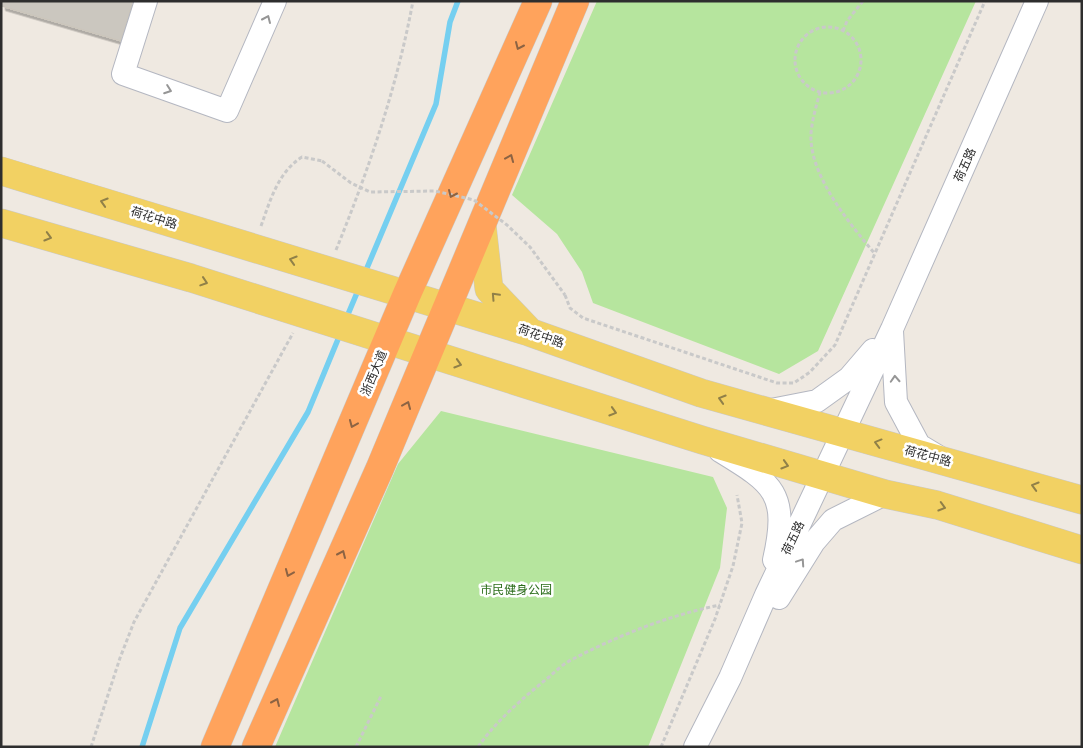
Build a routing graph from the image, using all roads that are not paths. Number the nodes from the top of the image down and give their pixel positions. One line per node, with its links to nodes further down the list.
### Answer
1 (146, 1): 2 (street, one-way to 2)
2 (275, 1)
3 (538, 1): 9 (highway, 浙西大道, one-way to 9)
4 (576, 1): 8 (highway, one-way to 4)
5 (1037, 1): 11 (street, 荷五路)
6 (1, 171): 9 (main road, 荷花中路, one-way to 6)
7 (1, 223): 13 (main road, one-way to 13)
8 (482, 225): 10 (highway); 12 (main road, one-way to 8)
9 (407, 294): 10 (main road, 荷花中路); 13 (highway, 浙西大道)
10 (447, 307): 12 (main road, 荷花中路); 14 (highway)
11 (892, 329): 15 (street, 荷五路); 16 (street, 荷五路); 18 (street, one-way to 11)
12 (529, 332): 15 (main road, 荷花中路, one-way to 12)
13 (388, 342): 14 (main road); 25 (highway, 浙西大道, one-way to 25)
14 (428, 354): 17 (main road, one-way to 17); 26 (highway, one-way to 14)
15 (762, 412): 16 (main road, 荷花中路)
16 (843, 433): 18 (main road, 荷花中路, one-way to 16); 19 (street, 荷五路)
17 (702, 440): 19 (main road, one-way to 19); 23 (street)
18 (944, 460): 21 (main road, 荷花中路, one-way to 18)
19 (822, 476): 20 (main road); 23 (street, 荷五路)
20 (885, 494): 22 (main road, one-way to 22); 24 (street, one-way to 20)
21 (1082, 500)
22 (1082, 550)
23 (766, 595): 24 (street, 荷五路)
24 (730, 678): 27 (street, 荷五路)
25 (215, 747)
26 (256, 747)
27 (695, 747)

